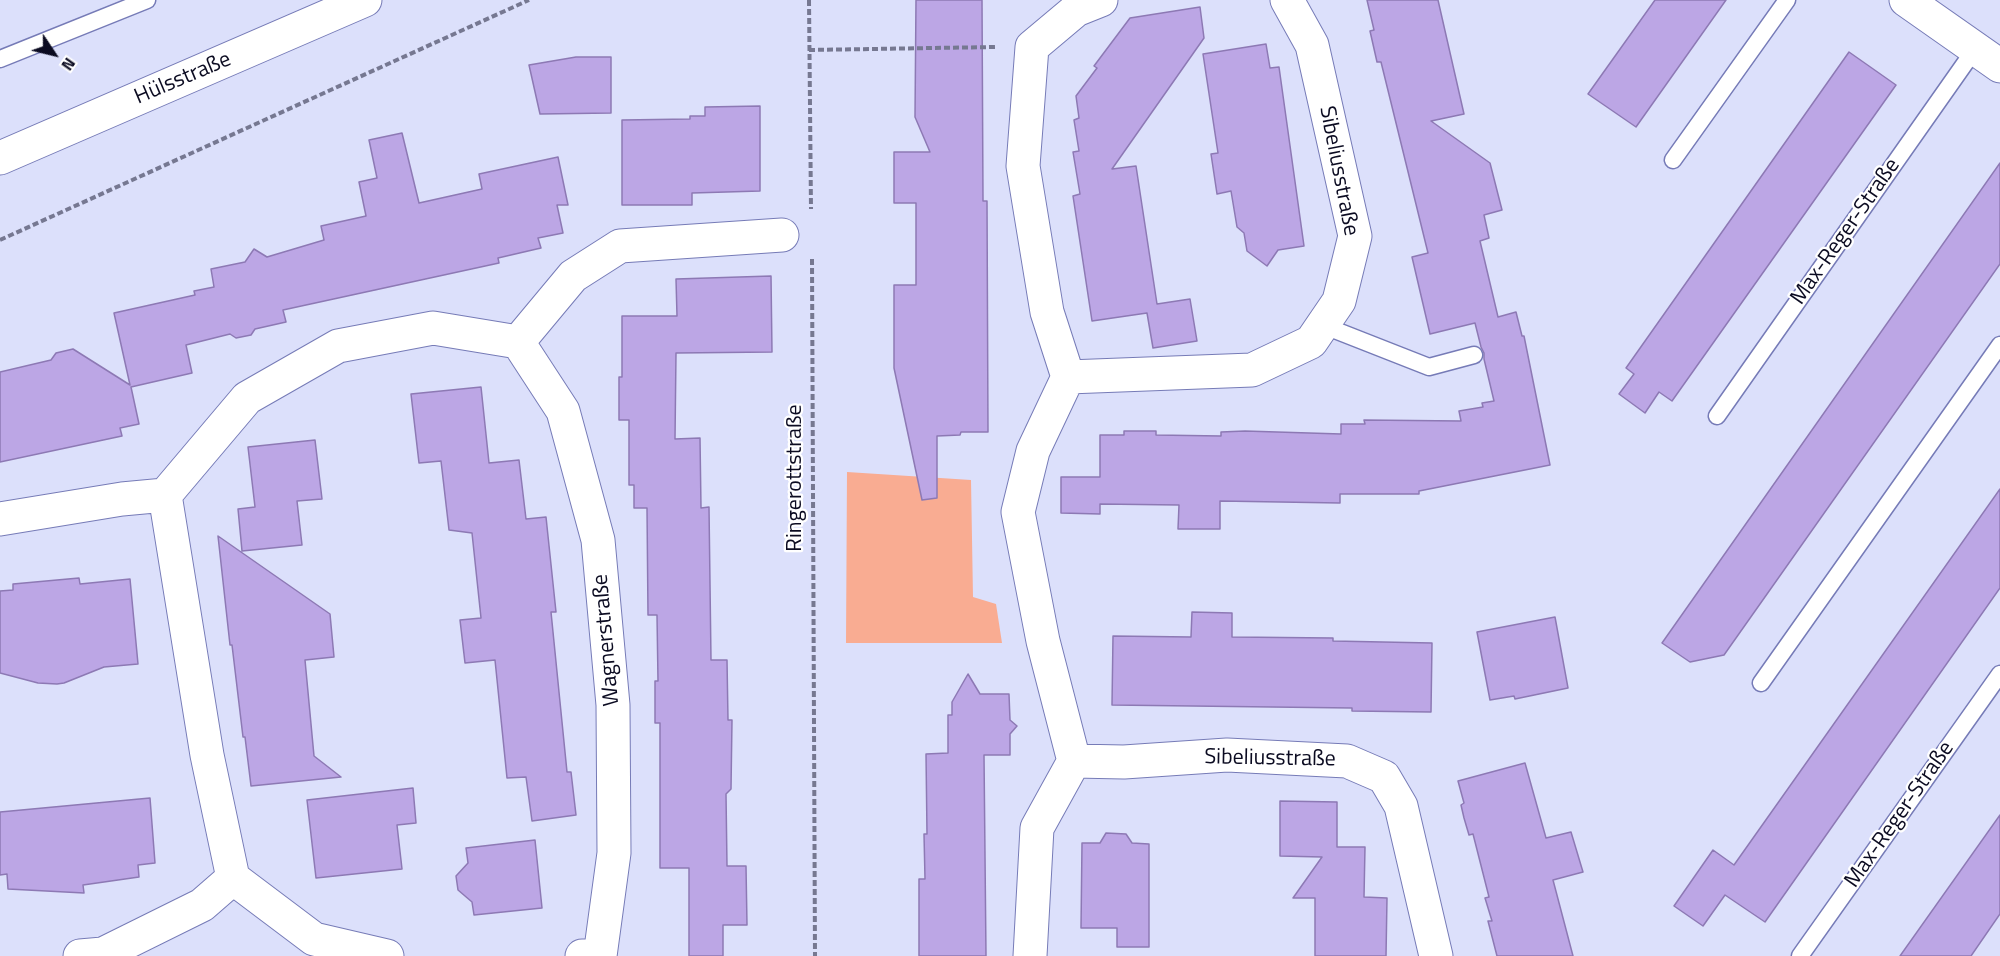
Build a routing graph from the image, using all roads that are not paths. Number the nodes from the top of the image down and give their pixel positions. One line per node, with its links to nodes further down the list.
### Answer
1 (147, 0): 8 (lane)
2 (365, 0): 9 (street, Hülsstraße)
3 (1101, 0): 16 (street)
4 (1287, 0): 12 (street, Sibeliusstraße)
5 (1787, 0): 10 (lane)
6 (1906, 0): 7 (street, Max-Reger-Straße)
7 (1987, 58): 17 (lane, Max-Reger-Straße)
8 (0, 59)
9 (0, 158)
10 (1673, 160)
11 (782, 235): 13 (street)
12 (1322, 325): 15 (lane); 16 (street, Sibeliusstraße)
13 (518, 342): 18 (street); 27 (street, Wagnerstraße)
14 (2000, 345): 21 (lane)
15 (1474, 355)
16 (1068, 377): 22 (street)
17 (1717, 416)
18 (165, 495): 19 (street); 23 (street)
19 (0, 519)
20 (2000, 674): 30 (lane, Max-Reger-Straße)
21 (1761, 683)
22 (1074, 761): 28 (street); 29 (street, Sibeliusstraße)
23 (233, 878): 24 (street); 25 (street)
24 (80, 956)
25 (387, 956)
26 (582, 956): 27 (street, Wagnerstraße)
27 (600, 956)
28 (1030, 956)
29 (1436, 956)
30 (1800, 956)

